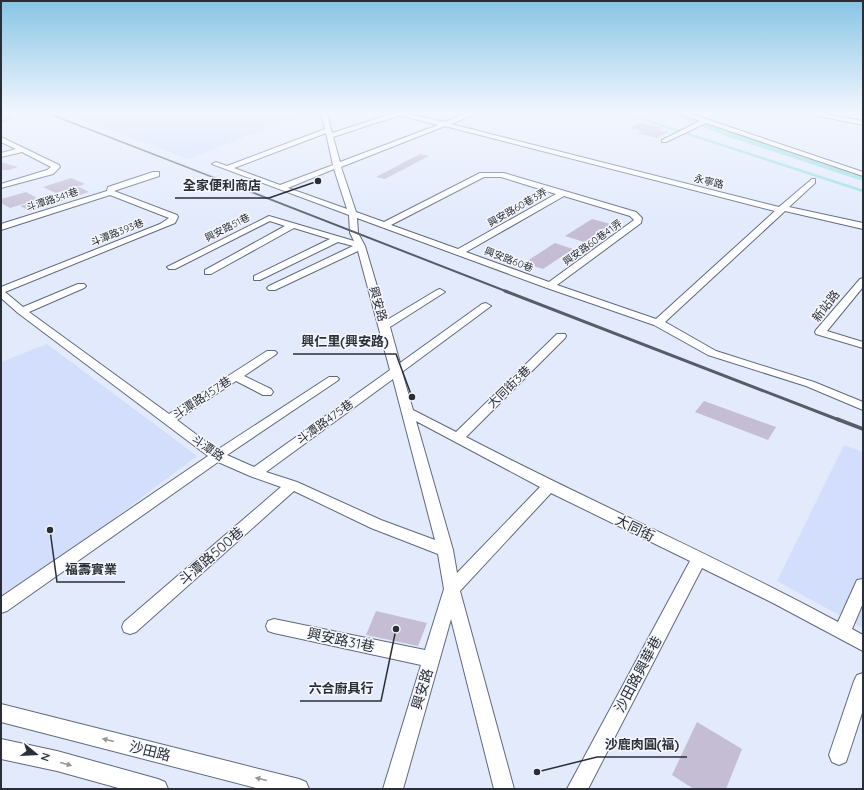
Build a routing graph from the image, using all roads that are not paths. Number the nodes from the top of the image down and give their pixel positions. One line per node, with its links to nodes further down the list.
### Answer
1 (22, 150): 7 (street); 14 (street)
2 (280, 150): 10 (street)
3 (333, 150): 9 (street, 興安路)
4 (379, 150): 9 (street)
5 (551, 150): 18 (street, 永寧路)
6 (791, 150): 12 (street)
7 (1, 156)
8 (216, 164): 10 (street, 興安路60巷)
9 (336, 166): 15 (street); 19 (street, 興安路)
10 (227, 168): 15 (street, 興安路60巷)
11 (156, 174): 16 (street, 斗潭路341巷)
12 (863, 174)
13 (812, 181): 18 (street)
14 (1, 186)
15 (282, 187): 19 (street, 興安路60巷)
16 (110, 192): 23 (street, 斗潭路341巷); 34 (street, 斗潭路393巷)
17 (563, 193): 21 (street, 興安路60巷3弄); 26 (street, 興安路60巷3弄); 32 (street, 興安路60巷41弄)
18 (784, 208): 22 (street, 永寧路); 38 (street)
19 (353, 215): 21 (street, 興安路60巷); 25 (street, 興安路)
20 (293, 225): 24 (street, 興安路51巷); 27 (street, 興安路51巷); 28 (street)
21 (385, 225): 26 (street, 興安路60巷)
22 (863, 226)
23 (1, 227)
24 (337, 239): 25 (street, 興安路51巷); 29 (street)
25 (361, 246): 33 (street); 39 (street, 興安路)
26 (460, 252): 32 (street, 興安路60巷)
27 (172, 267)
28 (208, 272)
29 (257, 278)
30 (862, 282): 41 (street, 新站路)
31 (81, 286): 37 (street)
32 (550, 286): 38 (street, 興安路60巷)
33 (272, 288)
34 (1, 292): 37 (street, 斗潭路)
35 (440, 292): 39 (street)
36 (486, 306): 43 (street, 斗潭路475巷)
37 (22, 311): 49 (street, 斗潭路)
38 (658, 323): 47 (street, 興安路60巷)
39 (384, 326): 43 (street, 興安路)
40 (561, 336): 50 (street, 大同街3巷)
41 (863, 345)
42 (271, 354): 44 (street, 斗潭路457巷)
43 (396, 370): 48 (street, 興安路); 52 (street, 斗潭路475巷)
44 (235, 376): 46 (street, 斗潭路457巷); 49 (street, 斗潭路457巷)
45 (333, 379): 51 (street)
46 (267, 392)
47 (863, 406)
48 (408, 412): 50 (street, 大同街); 55 (street, 興安路)
49 (168, 420): 51 (street, 斗潭路)
50 (457, 438): 54 (street, 大同街)
51 (217, 456): 52 (street, 斗潭路); 59 (street)
52 (255, 473): 53 (street, 斗潭路)
53 (292, 486): 55 (street, 斗潭路); 61 (street, 斗潭路500巷)
54 (549, 486): 56 (street, 大同街); 58 (street)
55 (446, 550): 58 (street, 興安路)
56 (699, 559): 62 (street, 大同街); 73 (street, 沙田路興華巷)
57 (863, 585): 62 (street)
58 (452, 589): 64 (street, 興安路); 72 (street, 興安路)
59 (1, 606)
60 (274, 626): 64 (street, 興安路31巷)
61 (130, 627)
62 (842, 632): 63 (street, 大同街)
63 (863, 644)
64 (431, 659): 71 (street, 興安路)
65 (863, 681): 68 (street)
66 (1, 713): 70 (street, 沙田路, one-way to 66)
67 (1, 749): 69 (street, one-way to 69)
68 (839, 755)
69 (158, 789)
70 (299, 789)
71 (393, 789)
72 (504, 789)
73 (577, 789)

